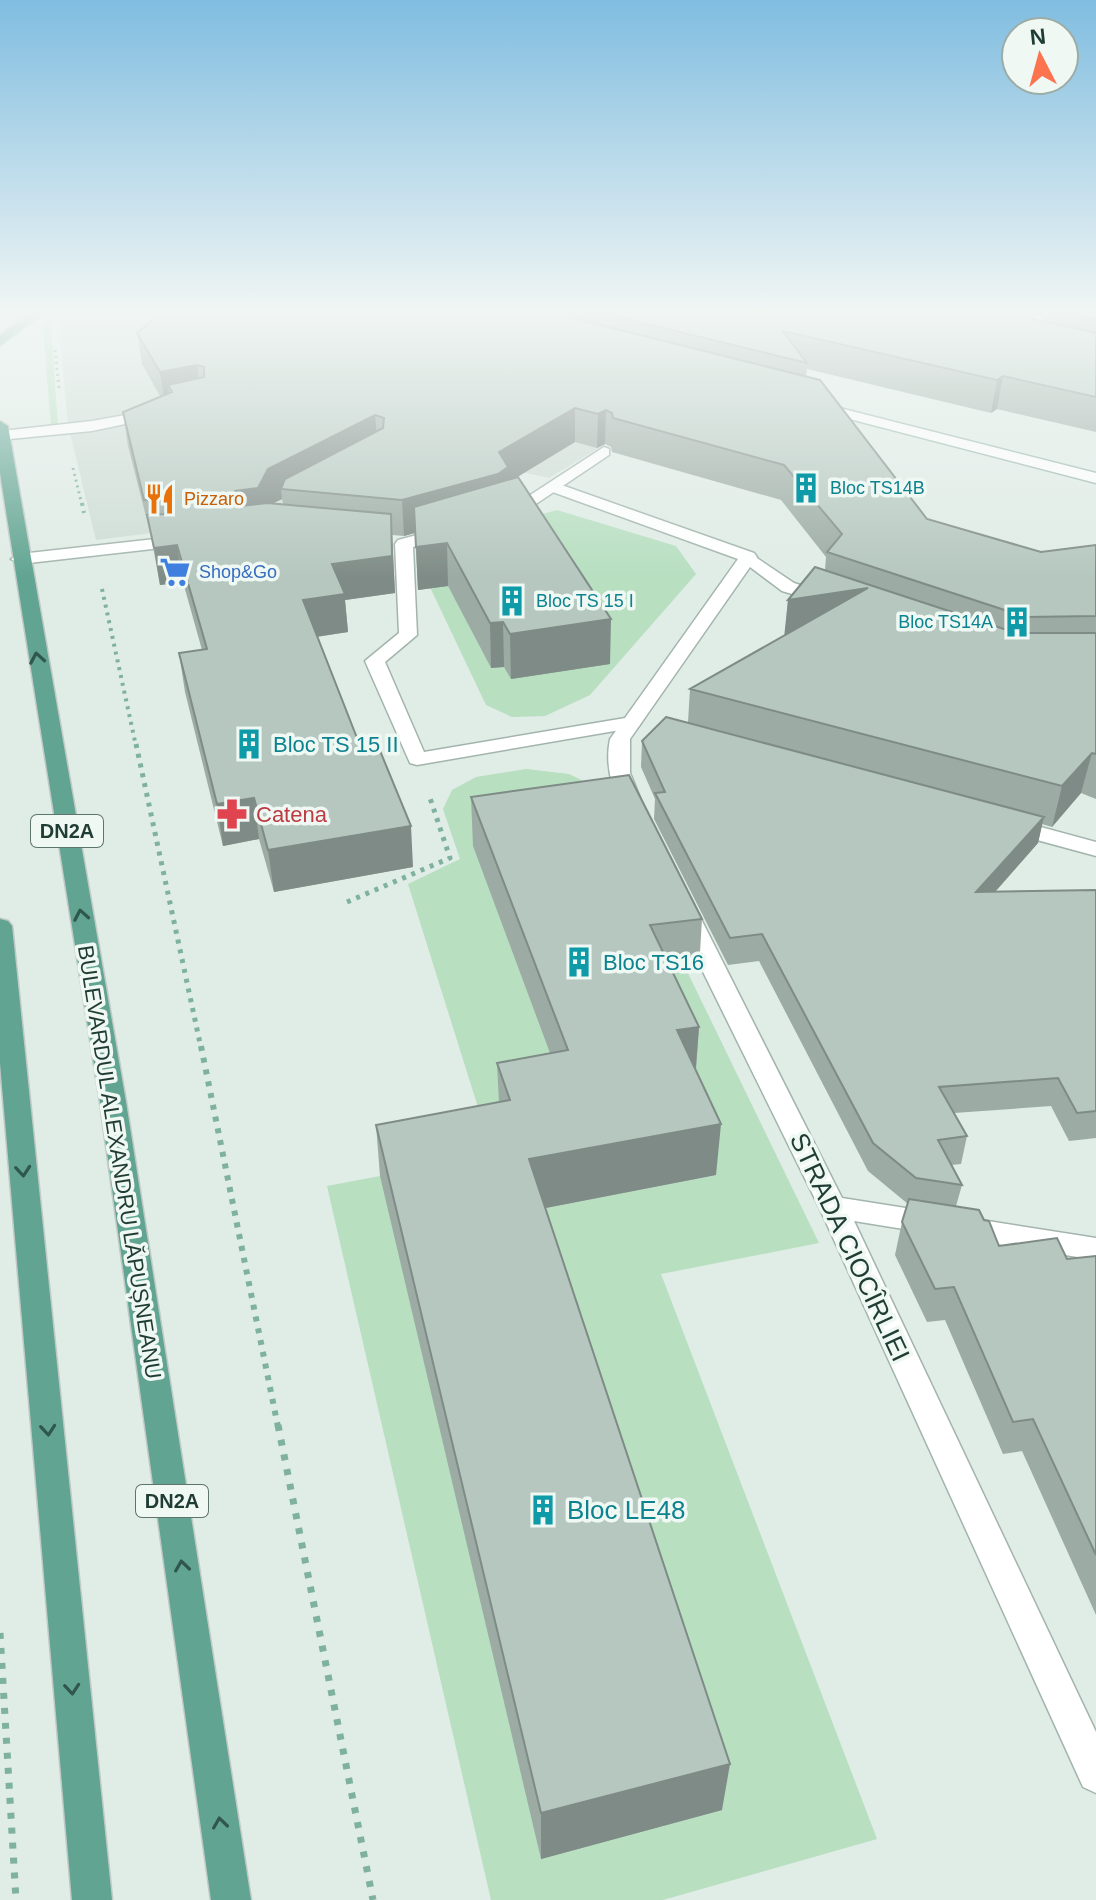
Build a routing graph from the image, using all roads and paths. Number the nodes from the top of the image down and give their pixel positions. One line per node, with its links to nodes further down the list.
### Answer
1 (804, 403): 6 (street)
2 (170, 411): 3 (street)
3 (1, 431): 13 (main road, BULEVARDUL ALEXANDRU LĂPUȘNEANU / DN2A)
4 (604, 452): 7 (street)
5 (73, 467): 11 (path)
6 (1096, 478)
7 (553, 487): 8 (street); 12 (street)
8 (492, 520)
9 (463, 528): 16 (street)
10 (164, 543): 11 (street)
11 (93, 551): 13 (street); 31 (path)
12 (748, 557): 14 (street); 15 (street)
13 (20, 559): 30 (main road, BULEVARDUL ALEXANDRU LĂPUȘNEANU / DN2A, one-way to 13)
14 (845, 606)
15 (638, 726): 16 (street); 18 (street)
16 (417, 759): 21 (path)
17 (991, 821): 19 (street)
18 (642, 823)
19 (1096, 849)
20 (677, 894): 24 (street, STRADA CIOCÎRLIEI)
21 (347, 902)
22 (0, 926): 23 (main road)
23 (9, 1117): 29 (main road, one-way to 29)
24 (833, 1207): 25 (street); 27 (street, STRADA CIOCÎRLIEI)
25 (1096, 1249)
26 (0, 1633): 28 (path)
27 (1096, 1774)
28 (16, 1900)
29 (92, 1900)
30 (231, 1900)
31 (373, 1900)

